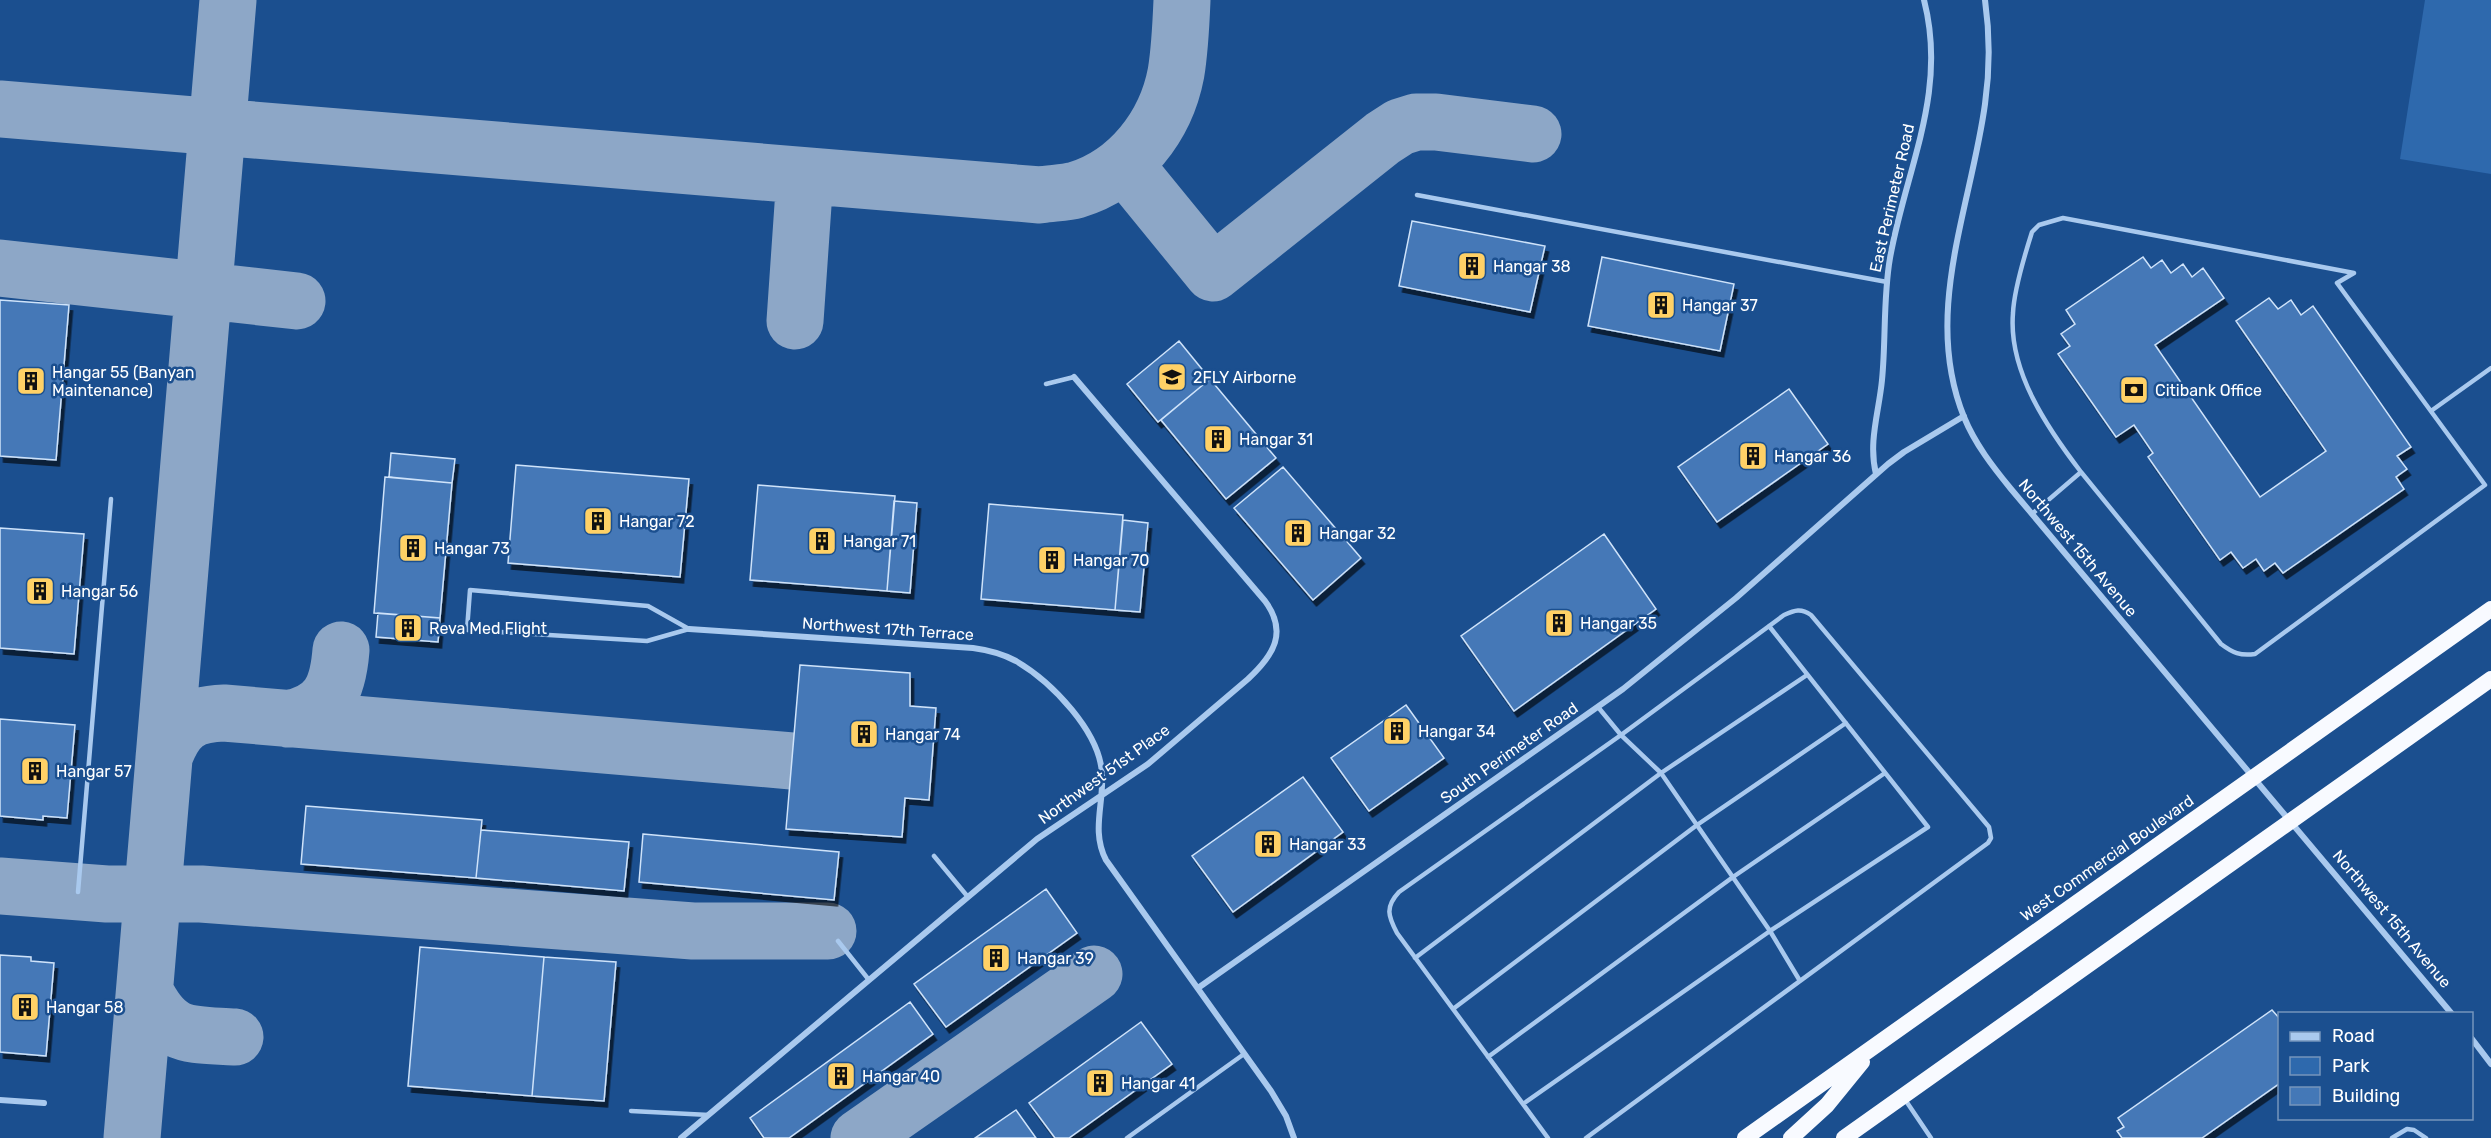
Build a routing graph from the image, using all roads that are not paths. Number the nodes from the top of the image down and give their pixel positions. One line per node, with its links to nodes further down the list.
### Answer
1 (1924, 0): 4 (street, East Perimeter Road)
2 (1985, 0): 9 (street, Northwest 15th Avenue)
3 (1417, 195): 4 (lane)
4 (1887, 282): 11 (street, East Perimeter Road)
5 (2491, 368): 8 (lane)
6 (1074, 378): 7 (lane); 27 (street, Northwest 51st Place)
7 (1046, 384)
8 (2431, 411): 10 (lane); 13 (lane)
9 (1964, 416): 11 (street, South Perimeter Road); 15 (street, Northwest 15th Avenue)
10 (2081, 472): 13 (lane); 15 (lane)
11 (1876, 474): 21 (street, South Perimeter Road)
12 (2491, 481): 13 (lane)
13 (2486, 485)
14 (111, 499): 32 (lane)
15 (2032, 514): 26 (street, Northwest 15th Avenue)
16 (2491, 609): 26 (highway, West Commercial Boulevard)
17 (1770, 626): 19 (lane); 23 (lane); 38 (lane)
18 (688, 629): 18 (lane); 27 (street, Northwest 17th Terrace)
19 (1808, 675): 22 (lane); 24 (lane)
20 (2491, 679): 28 (highway)
21 (1598, 707): 23 (lane); 39 (street, South Perimeter Road)
22 (1846, 723): 25 (lane); 29 (lane)
23 (1621, 735): 24 (lane); 36 (lane)
24 (1661, 773): 29 (lane); 36 (lane)
25 (1885, 773): 31 (lane); 34 (lane)
26 (2253, 777): 28 (street, Northwest 15th Avenue); 43 (highway, West Commercial Boulevard)
27 (1101, 795): 33 (street, Northwest 51st Place); 39 (street, Northwest 17th Terrace)
28 (2291, 821): 41 (street, Northwest 15th Avenue); 47 (highway)
29 (1697, 825): 31 (lane); 40 (lane)
30 (934, 856): 33 (lane)
31 (1733, 877): 34 (lane); 45 (lane)
32 (78, 892)
33 (968, 897): 37 (street, Northwest 51st Place)
34 (1770, 931): 38 (lane); 50 (lane)
35 (838, 941): 37 (lane)
36 (1415, 958): 40 (lane)
37 (869, 980): 52 (street, Northwest 51st Place)
38 (1800, 981): 57 (lane)
39 (1198, 988): 44 (street)
40 (1454, 1009): 45 (lane)
41 (2450, 1012)
42 (2473, 1040): 46 (street)
43 (1876, 1045): 58 (highway, West Commercial Boulevard); 59 (highway)
44 (1244, 1054): 54 (lane); 55 (street)
45 (1488, 1057): 50 (lane)
46 (2491, 1064)
47 (1902, 1097): 60 (highway); 61 (lane)
48 (0, 1100): 49 (street)
49 (44, 1103)
50 (1523, 1104): 56 (lane)
51 (631, 1111): 52 (lane)
52 (709, 1115): 53 (street, Northwest 51st Place)
53 (681, 1138)
54 (1126, 1138)
55 (1294, 1138)
56 (1548, 1138)
57 (1586, 1138)
58 (1745, 1138)
59 (1791, 1138)
60 (1845, 1138)
61 (1931, 1138)
62 (2392, 1138): 63 (lane)
63 (2426, 1138)

